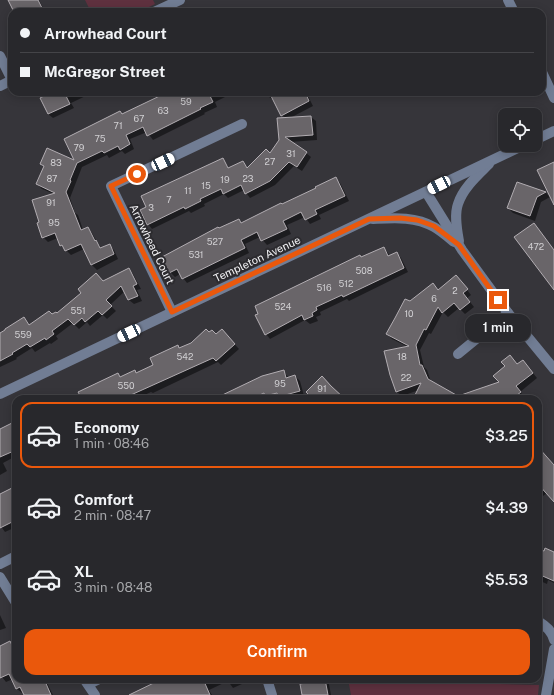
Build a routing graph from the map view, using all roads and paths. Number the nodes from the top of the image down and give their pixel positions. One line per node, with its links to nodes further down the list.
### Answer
1 (177, 0): 2 (street)
2 (162, 8)
3 (0, 56): 4 (street)
4 (8, 72)
5 (546, 81): 6 (street)
6 (554, 98)
7 (242, 124): 15 (street, Arrowhead Court)
8 (554, 131): 9 (street)
9 (542, 137)
10 (510, 152): 11 (street, Templeton Avenue)
11 (493, 160): 12 (street, Templeton Avenue); 14 (street)
12 (426, 192): 13 (street, Templeton Avenue); 14 (street)
13 (369, 219): 14 (street); 15 (street, Templeton Avenue)
14 (459, 245): 16 (street)
15 (172, 312): 19 (street, Templeton Avenue)
16 (508, 313): 17 (street); 18 (street)
17 (458, 354)
18 (554, 369)
19 (0, 394)
20 (12, 558): 21 (street)
21 (0, 564)
22 (0, 577): 23 (street)
23 (12, 596)
24 (542, 624): 25 (street)
25 (554, 640)
26 (554, 649): 31 (street)
27 (88, 683): 29 (street)
28 (268, 683): 30 (street)
29 (95, 695)
30 (272, 695)
31 (546, 695)

